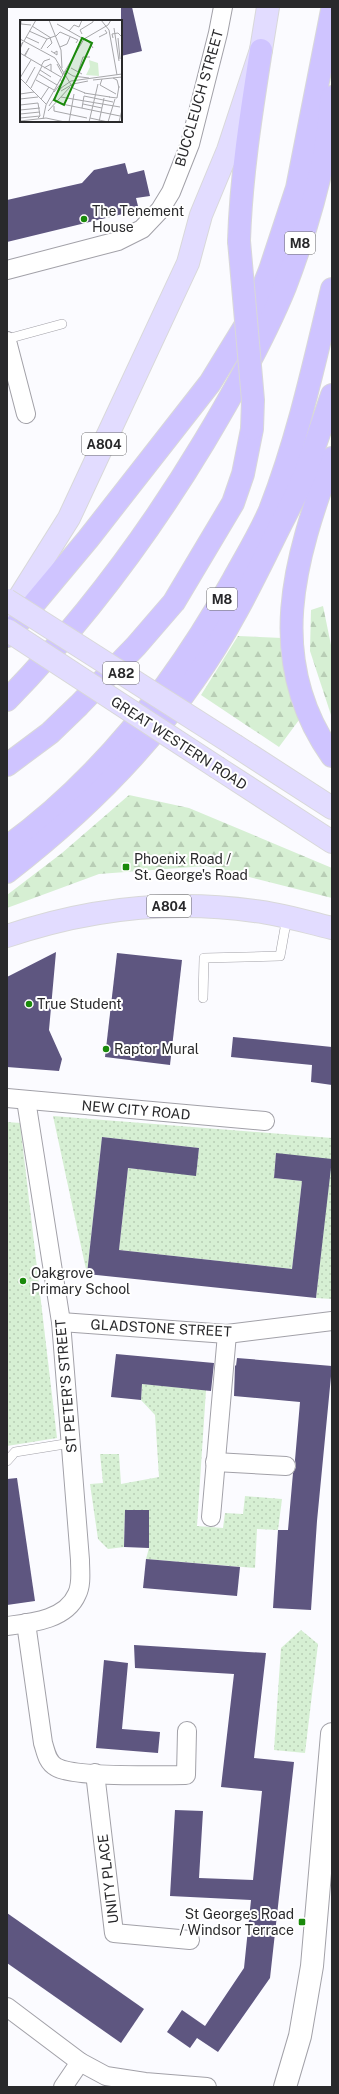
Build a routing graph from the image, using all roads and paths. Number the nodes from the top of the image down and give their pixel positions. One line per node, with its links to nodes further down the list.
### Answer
1 (223, 7): 6 (street, BUCCLEUCH STREET)
2 (268, 7): 4 (main road, A804)
3 (332, 10): 16 (highway)
4 (261, 50): 14 (main road, A804); 19 (highway, bridge)
5 (332, 97): 17 (highway, M8)
6 (7, 270)
7 (332, 289): 22 (highway, M8)
8 (62, 324): 9 (lane)
9 (7, 340): 11 (street)
10 (332, 395): 23 (highway)
11 (26, 414)
12 (332, 458): 18 (highway)
13 (7, 600): 20 (main road, GREAT WESTERN ROAD / A82, bridge)
14 (7, 617)
15 (7, 630): 21 (main road, GREAT WESTERN ROAD / A82, bridge)
16 (7, 636)
17 (7, 700)
18 (332, 756)
19 (7, 765)
20 (332, 808)
21 (332, 842)
22 (7, 847)
23 (7, 872)
24 (287, 917): 25 (main road, A804); 26 (main road, A804); 27 (lane)
25 (332, 928)
26 (7, 936)
27 (203, 998)
28 (7, 1098): 29 (street, NEW CITY ROAD)
29 (26, 1100): 30 (street, NEW CITY ROAD); 32 (street, ST PETER'S STREET)
30 (265, 1121)
31 (332, 1321): 33 (street, GLADSTONE STREET)
32 (61, 1322): 33 (street, GLADSTONE STREET); 34 (street, ST PETER'S STREET)
33 (227, 1334): 36 (street)
34 (71, 1442): 35 (lane); 39 (street, ST PETER'S STREET)
35 (7, 1461)
36 (215, 1462): 37 (street); 38 (street)
37 (286, 1466)
38 (211, 1517)
39 (26, 1623): 40 (street, ST PETER'S STREET); 43 (street)
40 (7, 1626)
41 (187, 1731): 43 (street)
42 (332, 1734): 49 (street)
43 (95, 1773): 44 (street, UNITY PLACE)
44 (190, 1940)
45 (7, 2007): 46 (street)
46 (80, 2062): 47 (street); 48 (street)
47 (63, 2087)
48 (207, 2087)
49 (285, 2087)

